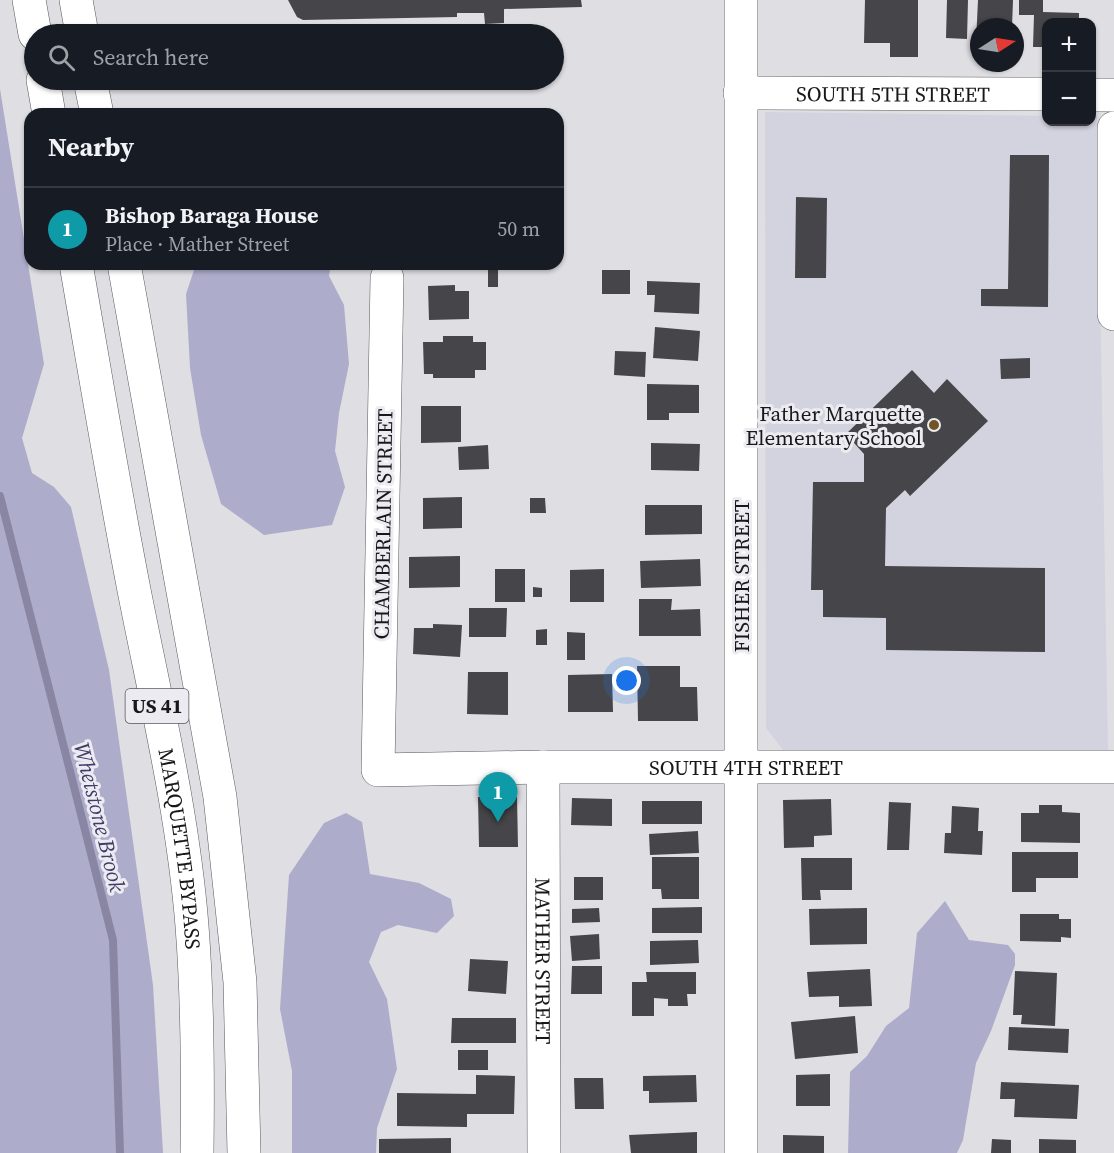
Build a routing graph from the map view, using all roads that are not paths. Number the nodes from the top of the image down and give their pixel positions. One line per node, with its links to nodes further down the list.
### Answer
1 (28, 0): 4 (main road)
2 (76, 0): 5 (main road)
3 (741, 0): 8 (main road, FISHER STREET)
4 (33, 24)
5 (80, 24)
6 (45, 90): 12 (main road)
7 (92, 90): 13 (main road)
8 (740, 93): 9 (main road, SOUTH 5TH STREET); 19 (main road, FISHER STREET)
9 (1042, 94)
10 (1096, 95): 11 (main road)
11 (1114, 95)
12 (48, 108)
13 (96, 108)
14 (1114, 128): 18 (main road)
15 (77, 270): 23 (main road, MARQUETTE BYPASS / US 41)
16 (125, 270): 24 (main road, MARQUETTE BYPASS / US 41)
17 (387, 278): 22 (main road, CHAMBERLAIN STREET)
18 (1114, 314)
19 (742, 766): 20 (main road, SOUTH 4TH STREET); 21 (main road, SOUTH 4TH STREET); 26 (main road, FISHER STREET)
20 (543, 767): 22 (main road, SOUTH 4TH STREET); 25 (main road, MATHER STREET)
21 (1114, 767)
22 (378, 770)
23 (197, 1153)
24 (244, 1153)
25 (544, 1153)
26 (741, 1153)

